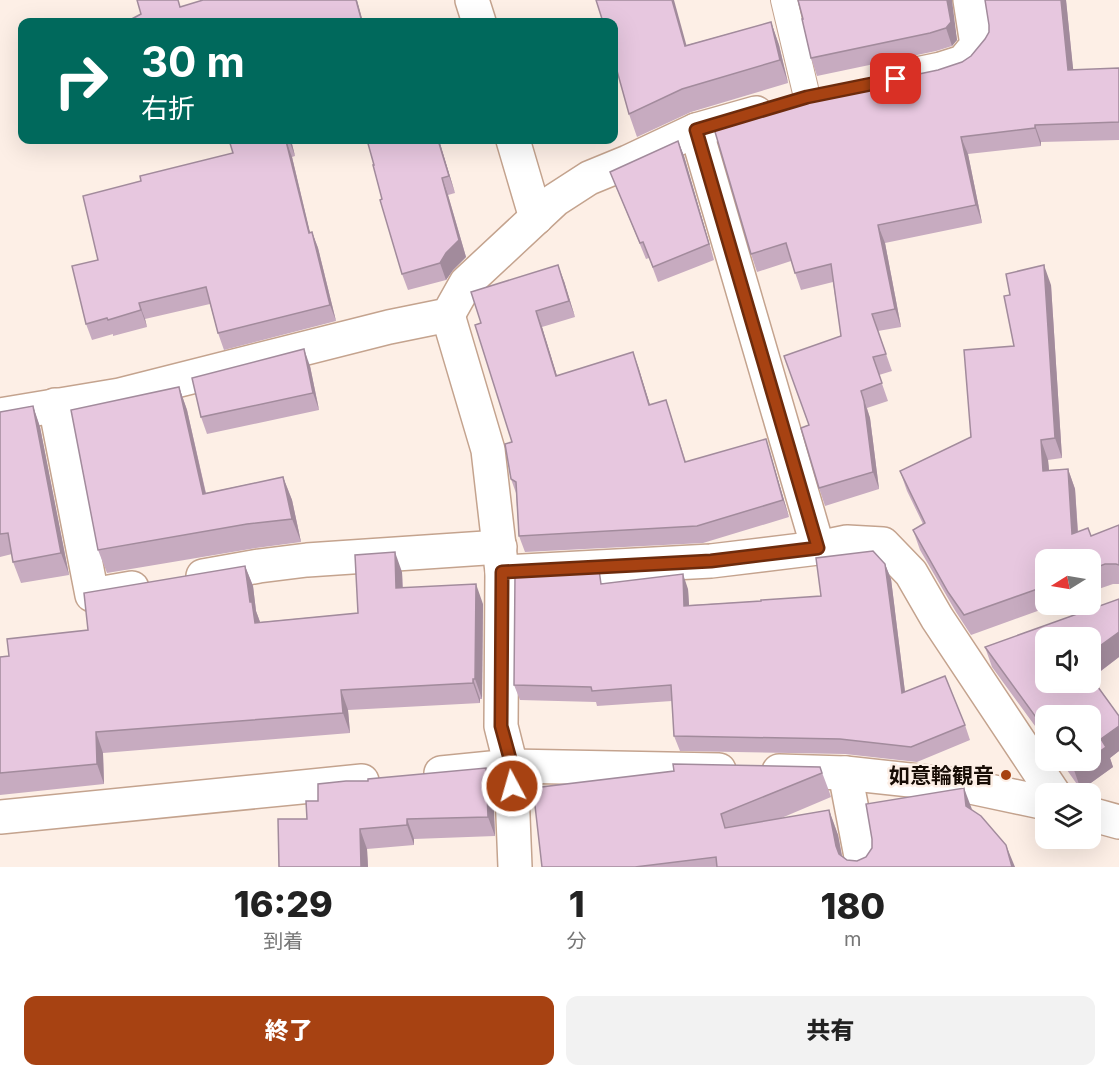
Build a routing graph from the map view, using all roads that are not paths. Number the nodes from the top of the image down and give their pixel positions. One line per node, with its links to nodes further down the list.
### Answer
1 (472, 0): 4 (street)
2 (784, 0): 7 (lane)
3 (970, 0): 5 (street)
4 (478, 18)
5 (885, 81)
6 (840, 90): 7 (street)
7 (807, 97): 8 (street)
8 (696, 130): 10 (street); 14 (street)
9 (514, 144): 10 (street)
10 (536, 218): 11 (street)
11 (448, 315): 12 (street); 15 (street)
12 (55, 405): 13 (street); 15 (street)
13 (0, 415)
14 (818, 548): 15 (street); 17 (street)
15 (501, 559): 18 (street)
16 (997, 646): 17 (street)
17 (963, 658): 20 (street)
18 (512, 766): 19 (street); 23 (street); 25 (street)
19 (845, 773): 21 (street); 26 (street)
20 (1047, 783)
21 (1035, 801)
22 (1101, 817): 24 (street)
23 (0, 818)
24 (1119, 822)
25 (515, 867)
26 (863, 867)

